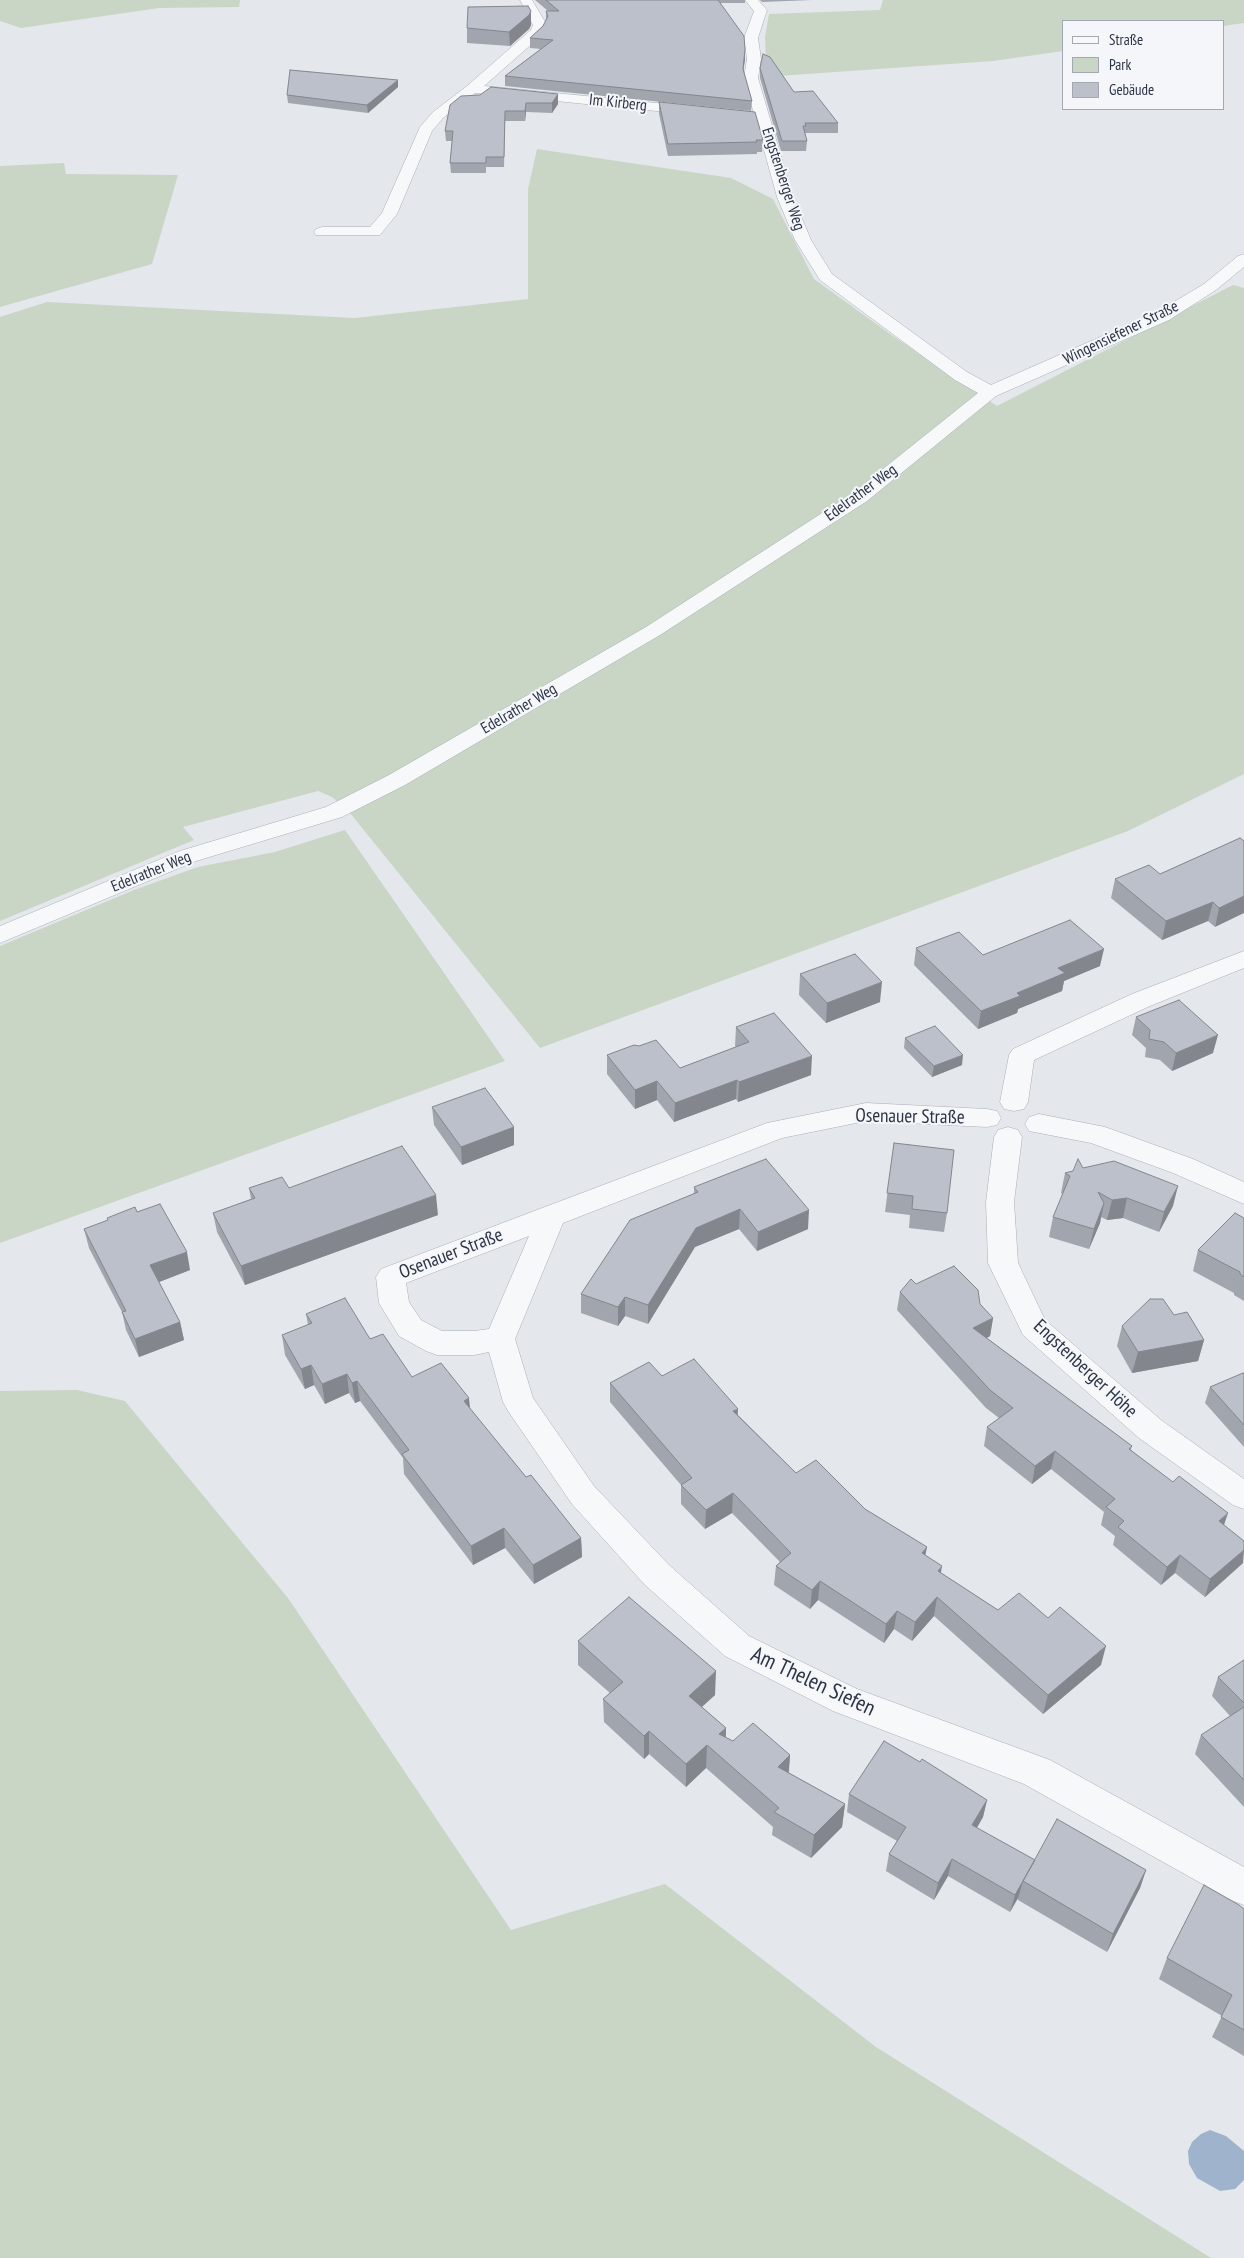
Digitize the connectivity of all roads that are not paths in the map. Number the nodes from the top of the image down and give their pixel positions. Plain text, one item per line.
1 (526, 0) edge
2 (751, 0) edge
3 (472, 89) junction
4 (714, 113) edge
5 (744, 116) edge
6 (763, 118) junction
7 (322, 232) dead end
8 (1244, 259) edge
9 (990, 392) junction
10 (0, 935) edge
11 (1244, 958) edge
12 (1014, 1102) junction
13 (1039, 1124) junction
14 (997, 1127) junction
15 (1244, 1194) edge
16 (551, 1216) junction
17 (500, 1339) junction
18 (1244, 1496) edge
19 (1244, 1887) edge

1 - 3 street
2 - 6 street, Engstenberger Weg
3 - 4 street, Im Kirberg
3 - 7 street
5 - 6 street
6 - 9 street, Engstenberger Weg
8 - 9 street, Wingensiefener Straße
9 - 10 street, Edelrather Weg
11 - 12 street
12 - 13 street
12 - 14 street, Osenauer Straße
13 - 14 street, Osenauer Straße
13 - 15 street
14 - 16 street, Osenauer Straße
14 - 18 street, Engstenberger Höhe
16 - 17 street
16 - 17 street, Osenauer Straße
17 - 19 street, Am Thelen Siefen

